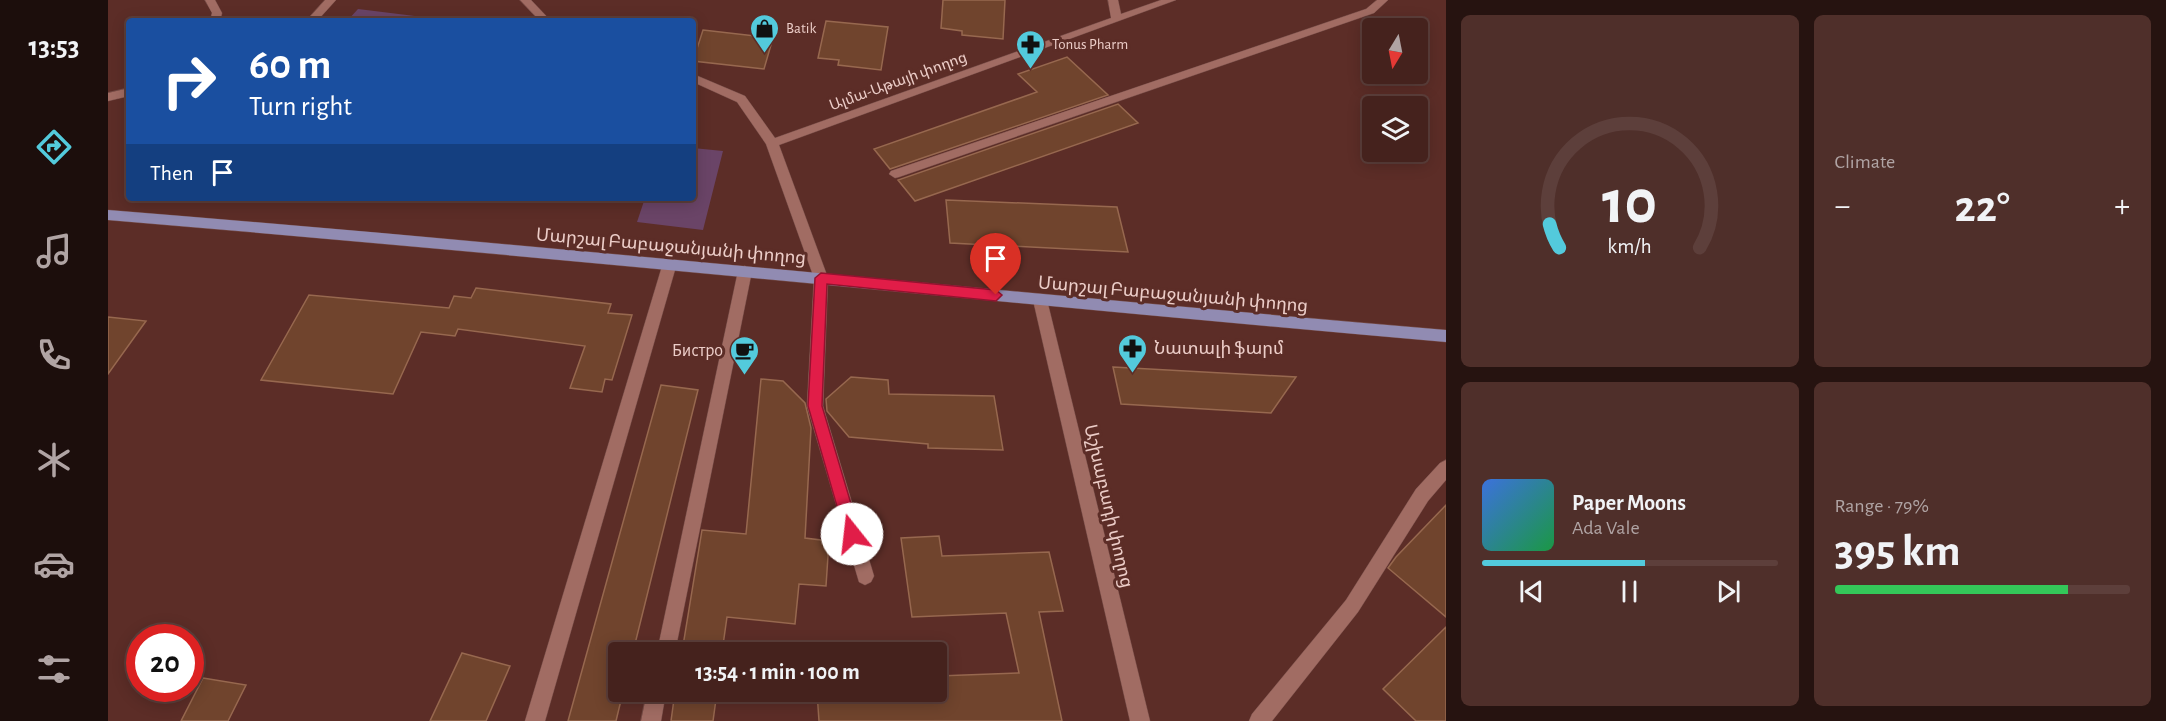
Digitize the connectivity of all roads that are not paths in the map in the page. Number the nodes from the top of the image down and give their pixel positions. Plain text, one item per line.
1 (210, 0) edge
2 (331, 0) edge
3 (525, 0) edge
4 (1113, 0) edge
5 (1171, 0) edge
6 (1383, 0) edge
7 (216, 18) edge
8 (314, 18) edge
9 (543, 18) edge
10 (1116, 18) junction
11 (696, 79) edge
12 (126, 93) edge
13 (108, 97) edge
14 (772, 142) junction
15 (895, 174) dead end
16 (108, 214) edge
17 (670, 263) junction
18 (745, 271) junction
19 (821, 278) junction
20 (1040, 300) junction
21 (1446, 336) edge
22 (1446, 468) edge
23 (865, 576) dead end
24 (668, 642) edge
25 (655, 702) edge
26 (535, 721) edge
27 (651, 721) edge
28 (1140, 721) edge
29 (1259, 721) edge

1 - 7 street
2 - 8 street
3 - 9 street
4 - 10 street
5 - 10 street, Ալմա-Աթայի փողոց
6 - 15 street
10 - 14 street, Ալմա-Աթայի փողոց
11 - 14 street
12 - 13 street
14 - 19 street
16 - 17 main road, Մարշալ Բաբաջանյանի փողոց
17 - 18 main road, Մարշալ Բաբաջանյանի փողոց
17 - 26 street
18 - 19 main road, Մարշալ Բաբաջանյանի փողոց
18 - 24 street
19 - 20 main road, Մարշալ Բաբաջանյանի փողոց
19 - 23 street
20 - 21 main road, Մարշալ Բաբաջանյանի փողոց
20 - 28 street, Աշխաբադի փողոց
22 - 29 street
25 - 27 street

